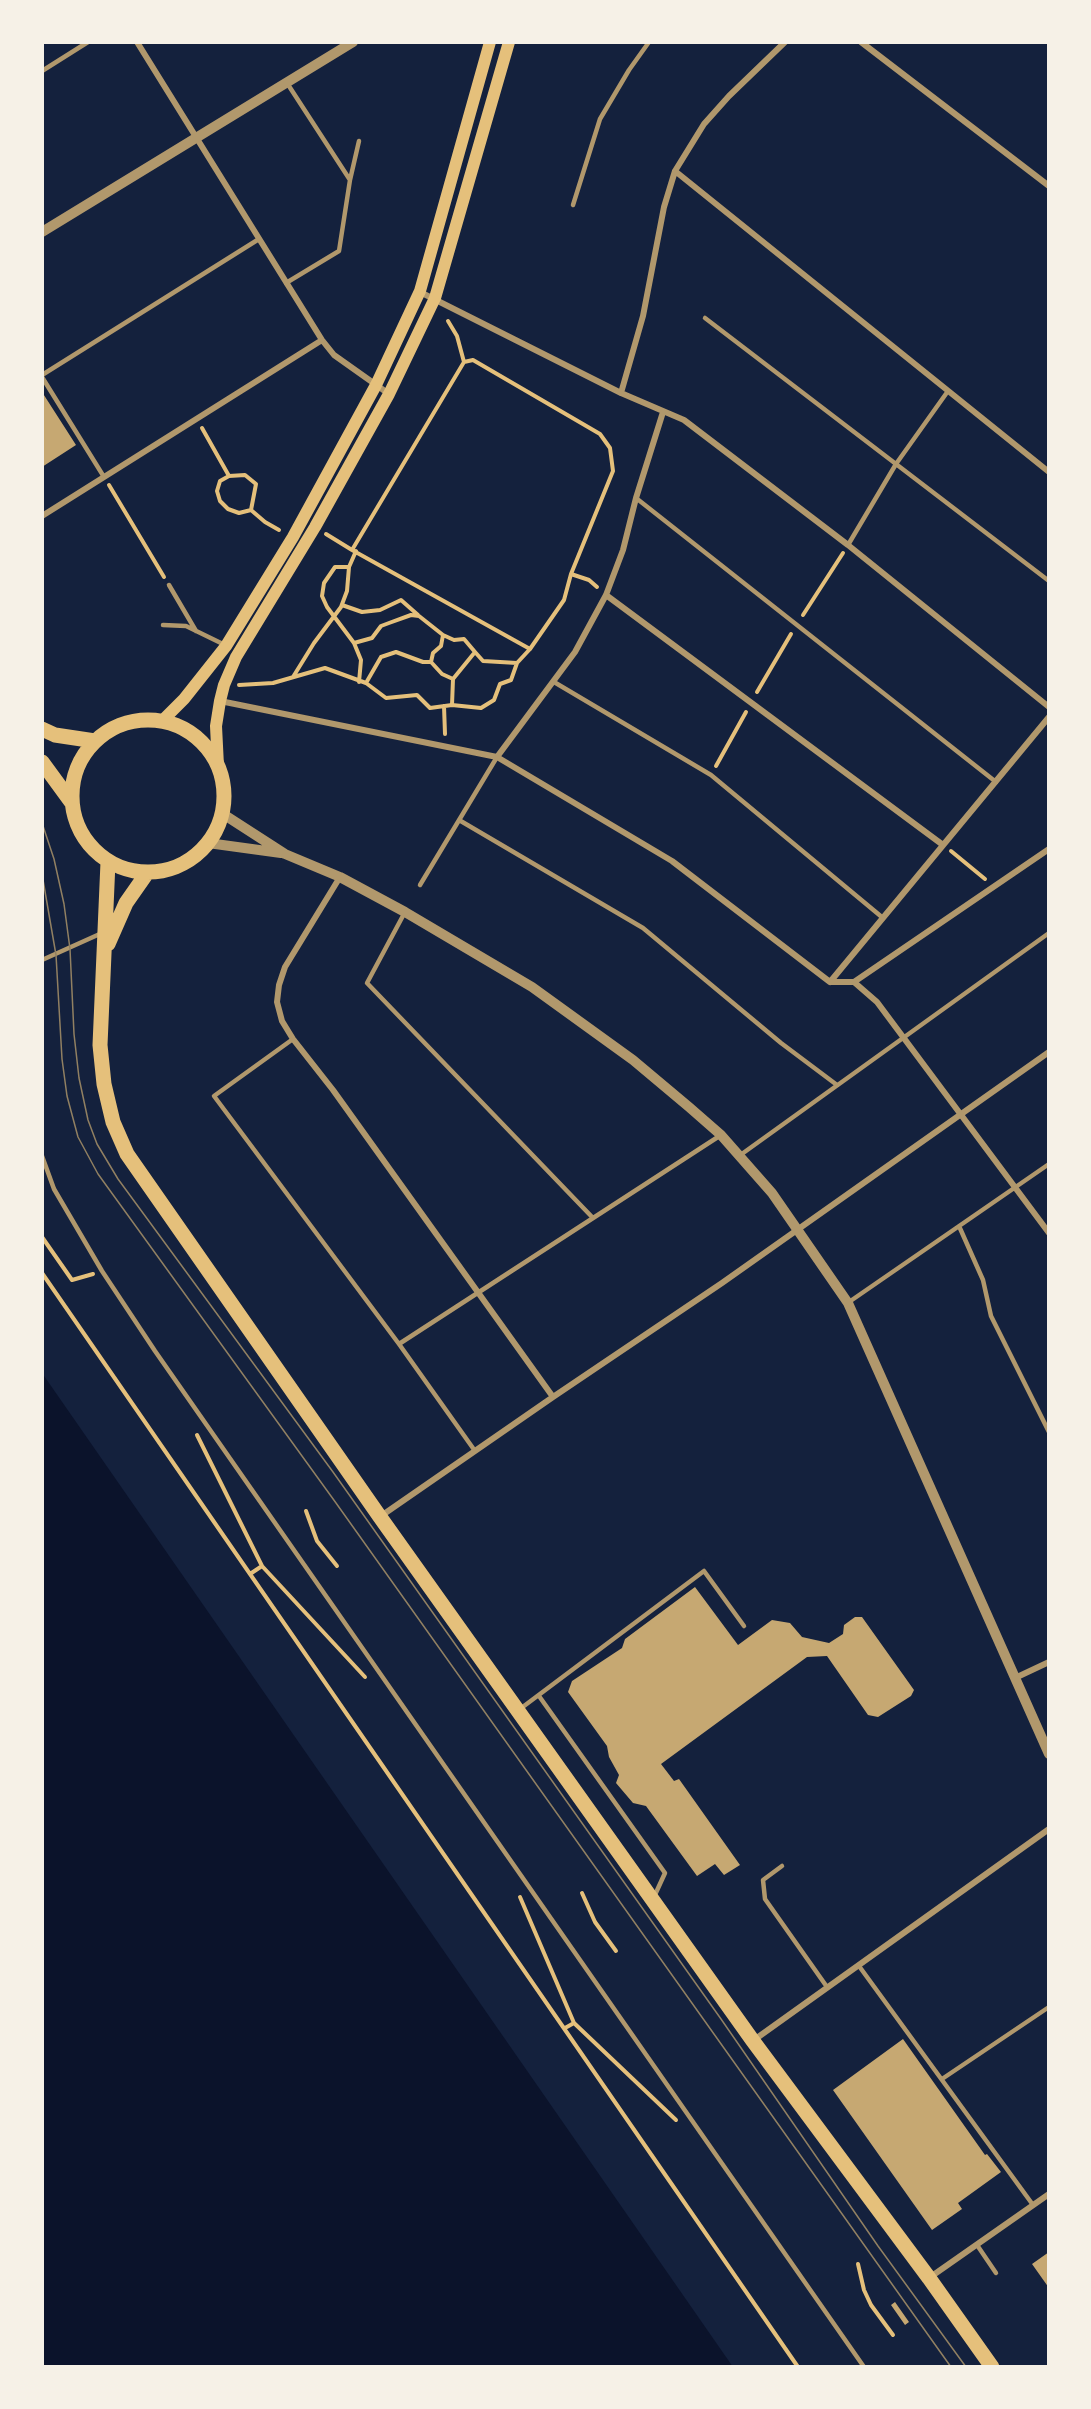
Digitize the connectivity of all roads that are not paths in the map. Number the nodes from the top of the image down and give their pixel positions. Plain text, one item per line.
1 (88, 42) edge
2 (137, 42) edge
3 (353, 42) edge
4 (490, 42) edge
5 (509, 42) edge
6 (649, 42) edge
7 (786, 42) edge
8 (861, 42) edge
9 (42, 71) edge
10 (286, 82) junction
11 (195, 137) junction
12 (359, 141) dead end
13 (675, 171) junction
14 (350, 180) junction
15 (1049, 186) edge
16 (573, 205) dead end
17 (42, 232) edge
18 (259, 239) junction
19 (286, 283) junction
20 (420, 291) junction
21 (435, 298) junction
22 (705, 318) dead end
23 (322, 340) junction
24 (42, 376) edge
25 (376, 385) junction
26 (948, 391) junction
27 (621, 393) junction
28 (388, 394) junction
29 (663, 412) junction
30 (896, 464) junction
31 (1049, 472) edge
32 (104, 477) junction
33 (636, 498) junction
34 (42, 516) edge
35 (848, 545) junction
36 (1049, 581) edge
37 (169, 585) road end
38 (606, 596) junction
39 (163, 625) dead end
40 (196, 630) junction
41 (226, 646) junction
42 (554, 682) junction
43 (220, 701) junction
44 (1049, 707) edge
45 (1049, 717) edge
46 (162, 721) junction
47 (42, 729) edge
48 (95, 741) junction
49 (497, 757) junction
50 (42, 762) edge
51 (218, 766) junction
52 (996, 782) junction
53 (72, 803) junction
54 (223, 814) junction
55 (459, 820) junction
56 (208, 843) junction
57 (943, 845) junction
58 (1049, 849) edge
59 (285, 854) junction
60 (108, 862) junction
61 (147, 873) junction
62 (340, 877) junction
63 (420, 885) dead end
64 (405, 912) junction
65 (883, 918) junction
66 (104, 932) junction
67 (1049, 933) edge
68 (105, 954) junction
69 (42, 960) edge
70 (830, 982) junction
71 (854, 982) junction
72 (904, 1036) junction
73 (293, 1039) junction
74 (1049, 1052) edge
75 (837, 1085) junction
76 (962, 1114) junction
77 (721, 1135) junction
78 (42, 1156) edge
79 (739, 1156) junction
80 (1049, 1164) edge
81 (1016, 1187) junction
82 (593, 1218) junction
83 (959, 1226) junction
84 (798, 1227) junction
85 (1049, 1233) edge
86 (478, 1292) junction
87 (848, 1302) junction
88 (399, 1344) junction
89 (553, 1397) junction
90 (1049, 1432) edge
91 (475, 1451) junction
92 (380, 1517) junction
93 (744, 1626) dead end
94 (1049, 1662) edge
95 (1015, 1678) junction
96 (539, 1696) junction
97 (518, 1711) junction
98 (1049, 1754) edge
99 (1049, 1829) edge
100 (782, 1866) dead end
101 (653, 1900) junction
102 (859, 1966) junction
103 (827, 1987) junction
104 (1049, 2007) edge
105 (753, 2041) junction
106 (942, 2079) junction
107 (1049, 2194) edge
108 (1033, 2205) junction
109 (976, 2245) junction
110 (996, 2274) dead end
111 (929, 2278) junction
112 (864, 2367) edge
113 (992, 2367) edge

1 - 9 lane
2 - 11 street
3 - 10 street
4 - 20 main road
5 - 21 main road
6 - 16 lane
7 - 13 street
8 - 15 street
10 - 11 street
10 - 14 lane
11 - 17 street
11 - 18 street
12 - 14 lane
13 - 26 street
13 - 27 street
14 - 19 lane
18 - 19 street
18 - 24 lane
19 - 23 street
20 - 21 street
20 - 25 main road
21 - 27 street
21 - 28 main road
22 - 30 lane
23 - 25 street
23 - 32 street
24 - 32 lane
25 - 28 street
25 - 41 main road
26 - 30 lane
26 - 31 street
27 - 29 street
28 - 43 main road
29 - 33 street
29 - 35 street
30 - 35 lane
30 - 36 lane
32 - 34 street
33 - 38 street
33 - 52 lane
35 - 44 street
37 - 40 lane
38 - 42 street
38 - 57 street
39 - 40 lane
40 - 41 lane
41 - 46 main road
42 - 49 street
42 - 65 lane
43 - 49 street
43 - 51 main road
45 - 52 street
46 - 48 main road
46 - 51 main road
47 - 48 main road
48 - 53 main road
49 - 55 lane
49 - 70 street
50 - 53 main road
51 - 54 main road
52 - 57 street
53 - 60 main road
54 - 56 main road
54 - 59 street
55 - 63 lane
55 - 75 lane
56 - 59 street
56 - 61 main road
57 - 65 street
58 - 71 street
59 - 62 street
60 - 61 main road
60 - 66 main road
61 - 68 main road
62 - 64 street
62 - 73 street
64 - 77 street
64 - 82 lane
65 - 70 street
66 - 68 main road
66 - 69 lane
67 - 72 lane
68 - 92 main road
70 - 71 street
71 - 72 street
72 - 75 lane
72 - 76 street
73 - 86 street
73 - 88 lane
74 - 76 street
75 - 79 lane
76 - 81 street
76 - 84 street
77 - 79 street
77 - 82 lane
78 - 112 lane
79 - 84 street
80 - 81 lane
81 - 83 lane
81 - 85 street
82 - 86 lane
83 - 87 lane
83 - 90 lane
84 - 87 street
84 - 89 street
86 - 88 lane
86 - 89 street
87 - 95 street
88 - 91 lane
89 - 91 street
91 - 92 street
92 - 97 main road
93 - 96 lane
94 - 95 street
95 - 98 street
96 - 97 lane
96 - 101 lane
97 - 101 main road
99 - 102 street
100 - 103 lane
101 - 105 main road
102 - 103 street
102 - 106 lane
103 - 105 street
104 - 106 lane
105 - 111 main road
106 - 108 lane
107 - 108 street
108 - 109 street
109 - 110 lane
109 - 111 street
111 - 113 main road

